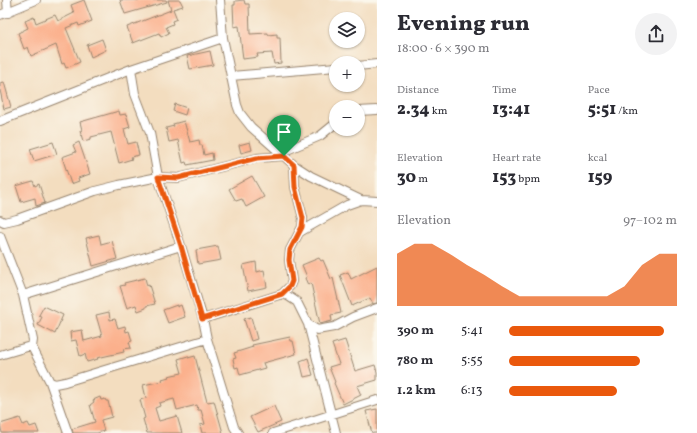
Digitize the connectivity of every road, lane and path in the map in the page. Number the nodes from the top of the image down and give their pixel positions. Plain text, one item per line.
1 (7, 0) edge
2 (36, 0) edge
3 (220, 0) edge
4 (8, 13) junction
5 (0, 15) edge
6 (223, 38) junction
7 (377, 64) edge
8 (365, 65) edge
9 (329, 68) edge
10 (131, 69) junction
11 (231, 76) junction
12 (377, 110) edge
13 (365, 111) edge
14 (0, 121) edge
15 (329, 129) edge
16 (282, 155) junction
17 (294, 165) junction
18 (158, 177) junction
19 (361, 200) junction
20 (377, 201) edge
21 (0, 220) edge
22 (299, 232) junction
23 (0, 236) edge
24 (181, 246) junction
25 (282, 294) junction
26 (23, 296) junction
27 (377, 308) edge
28 (202, 319) junction
29 (308, 324) junction
30 (207, 339) junction
31 (32, 347) junction
32 (0, 355) edge
33 (50, 382) junction
34 (377, 400) edge
35 (331, 414) junction
36 (235, 431) edge
37 (68, 433) edge
38 (273, 433) edge
39 (336, 433) edge

1 - 4 street
2 - 4 street
3 - 6 street
4 - 5 street
6 - 10 street
6 - 11 street
7 - 8 street
9 - 11 street
10 - 14 street
10 - 18 street
11 - 16 street
12 - 13 street
15 - 16 street
16 - 17 street
16 - 18 street
17 - 19 street
17 - 22 street
18 - 21 street
18 - 24 street
19 - 20 street
19 - 22 street
22 - 25 street
23 - 26 street
24 - 26 street
24 - 28 street
25 - 28 street
25 - 29 street
26 - 31 street
27 - 29 street
28 - 30 street
29 - 35 street
30 - 33 street
30 - 36 street
31 - 32 street
31 - 33 street
33 - 37 street
34 - 35 street
35 - 38 street
35 - 39 street

